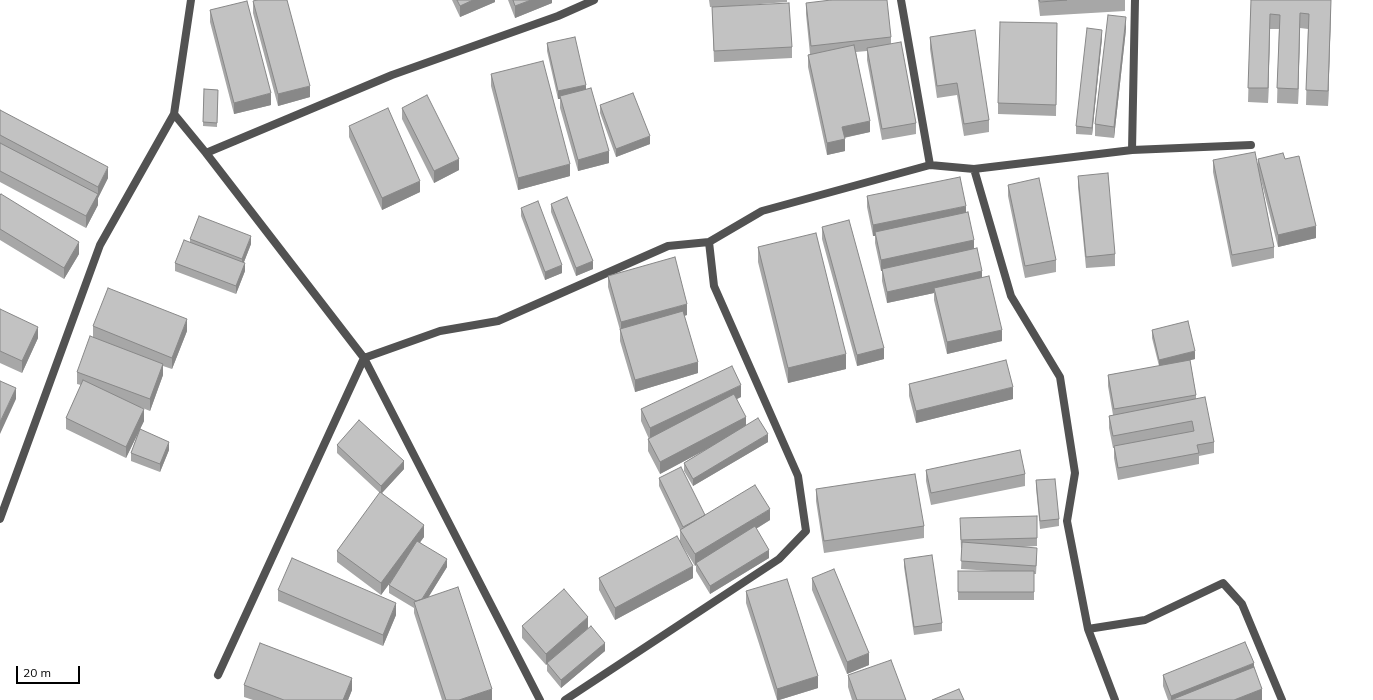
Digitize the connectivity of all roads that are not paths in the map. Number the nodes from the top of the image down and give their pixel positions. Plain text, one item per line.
1 (191, 0) edge
2 (594, 0) edge
3 (901, 0) edge
4 (1135, 0) edge
5 (174, 114) junction
6 (1251, 145) dead end
7 (1132, 150) junction
8 (206, 153) junction
9 (930, 165) junction
10 (974, 169) junction
11 (709, 242) junction
12 (364, 358) junction
13 (0, 519) edge
14 (1088, 629) junction
15 (218, 675) dead end
16 (540, 700) edge
17 (565, 700) edge
18 (1115, 700) edge
19 (1282, 700) edge

1 - 5 street
2 - 8 street
3 - 9 street
4 - 7 street
5 - 8 street
5 - 13 street
6 - 7 street
7 - 10 street
8 - 12 street
9 - 10 street
9 - 11 street
10 - 14 street
11 - 12 street
11 - 17 street
12 - 15 street
12 - 16 street
14 - 18 street
14 - 19 street

